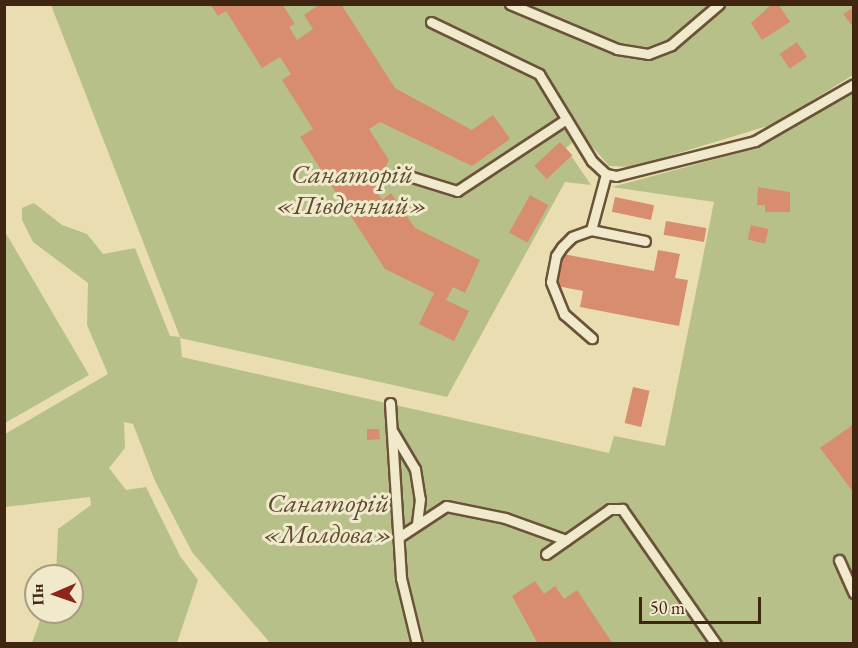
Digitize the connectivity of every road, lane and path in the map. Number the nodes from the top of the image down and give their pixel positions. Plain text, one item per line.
1 (510, 4) edge
2 (719, 4) edge
3 (431, 22) dead end
4 (854, 84) edge
5 (566, 119) junction
6 (399, 173) dead end
7 (606, 174) junction
8 (591, 230) junction
9 (645, 241) dead end
10 (592, 338) dead end
11 (390, 403) dead end
12 (391, 428) junction
13 (417, 525) junction
14 (399, 537) junction
15 (566, 540) junction
16 (546, 554) dead end
17 (839, 560) dead end
18 (854, 592) edge
19 (417, 644) edge
20 (716, 644) edge

1 - 2 lane
3 - 5 lane
4 - 7 lane
5 - 6 lane
5 - 7 lane
7 - 8 lane
8 - 9 lane
8 - 10 lane
11 - 12 lane
12 - 13 lane
12 - 14 lane
13 - 14 lane
13 - 15 lane
14 - 19 lane
15 - 16 lane
15 - 20 lane
17 - 18 lane

